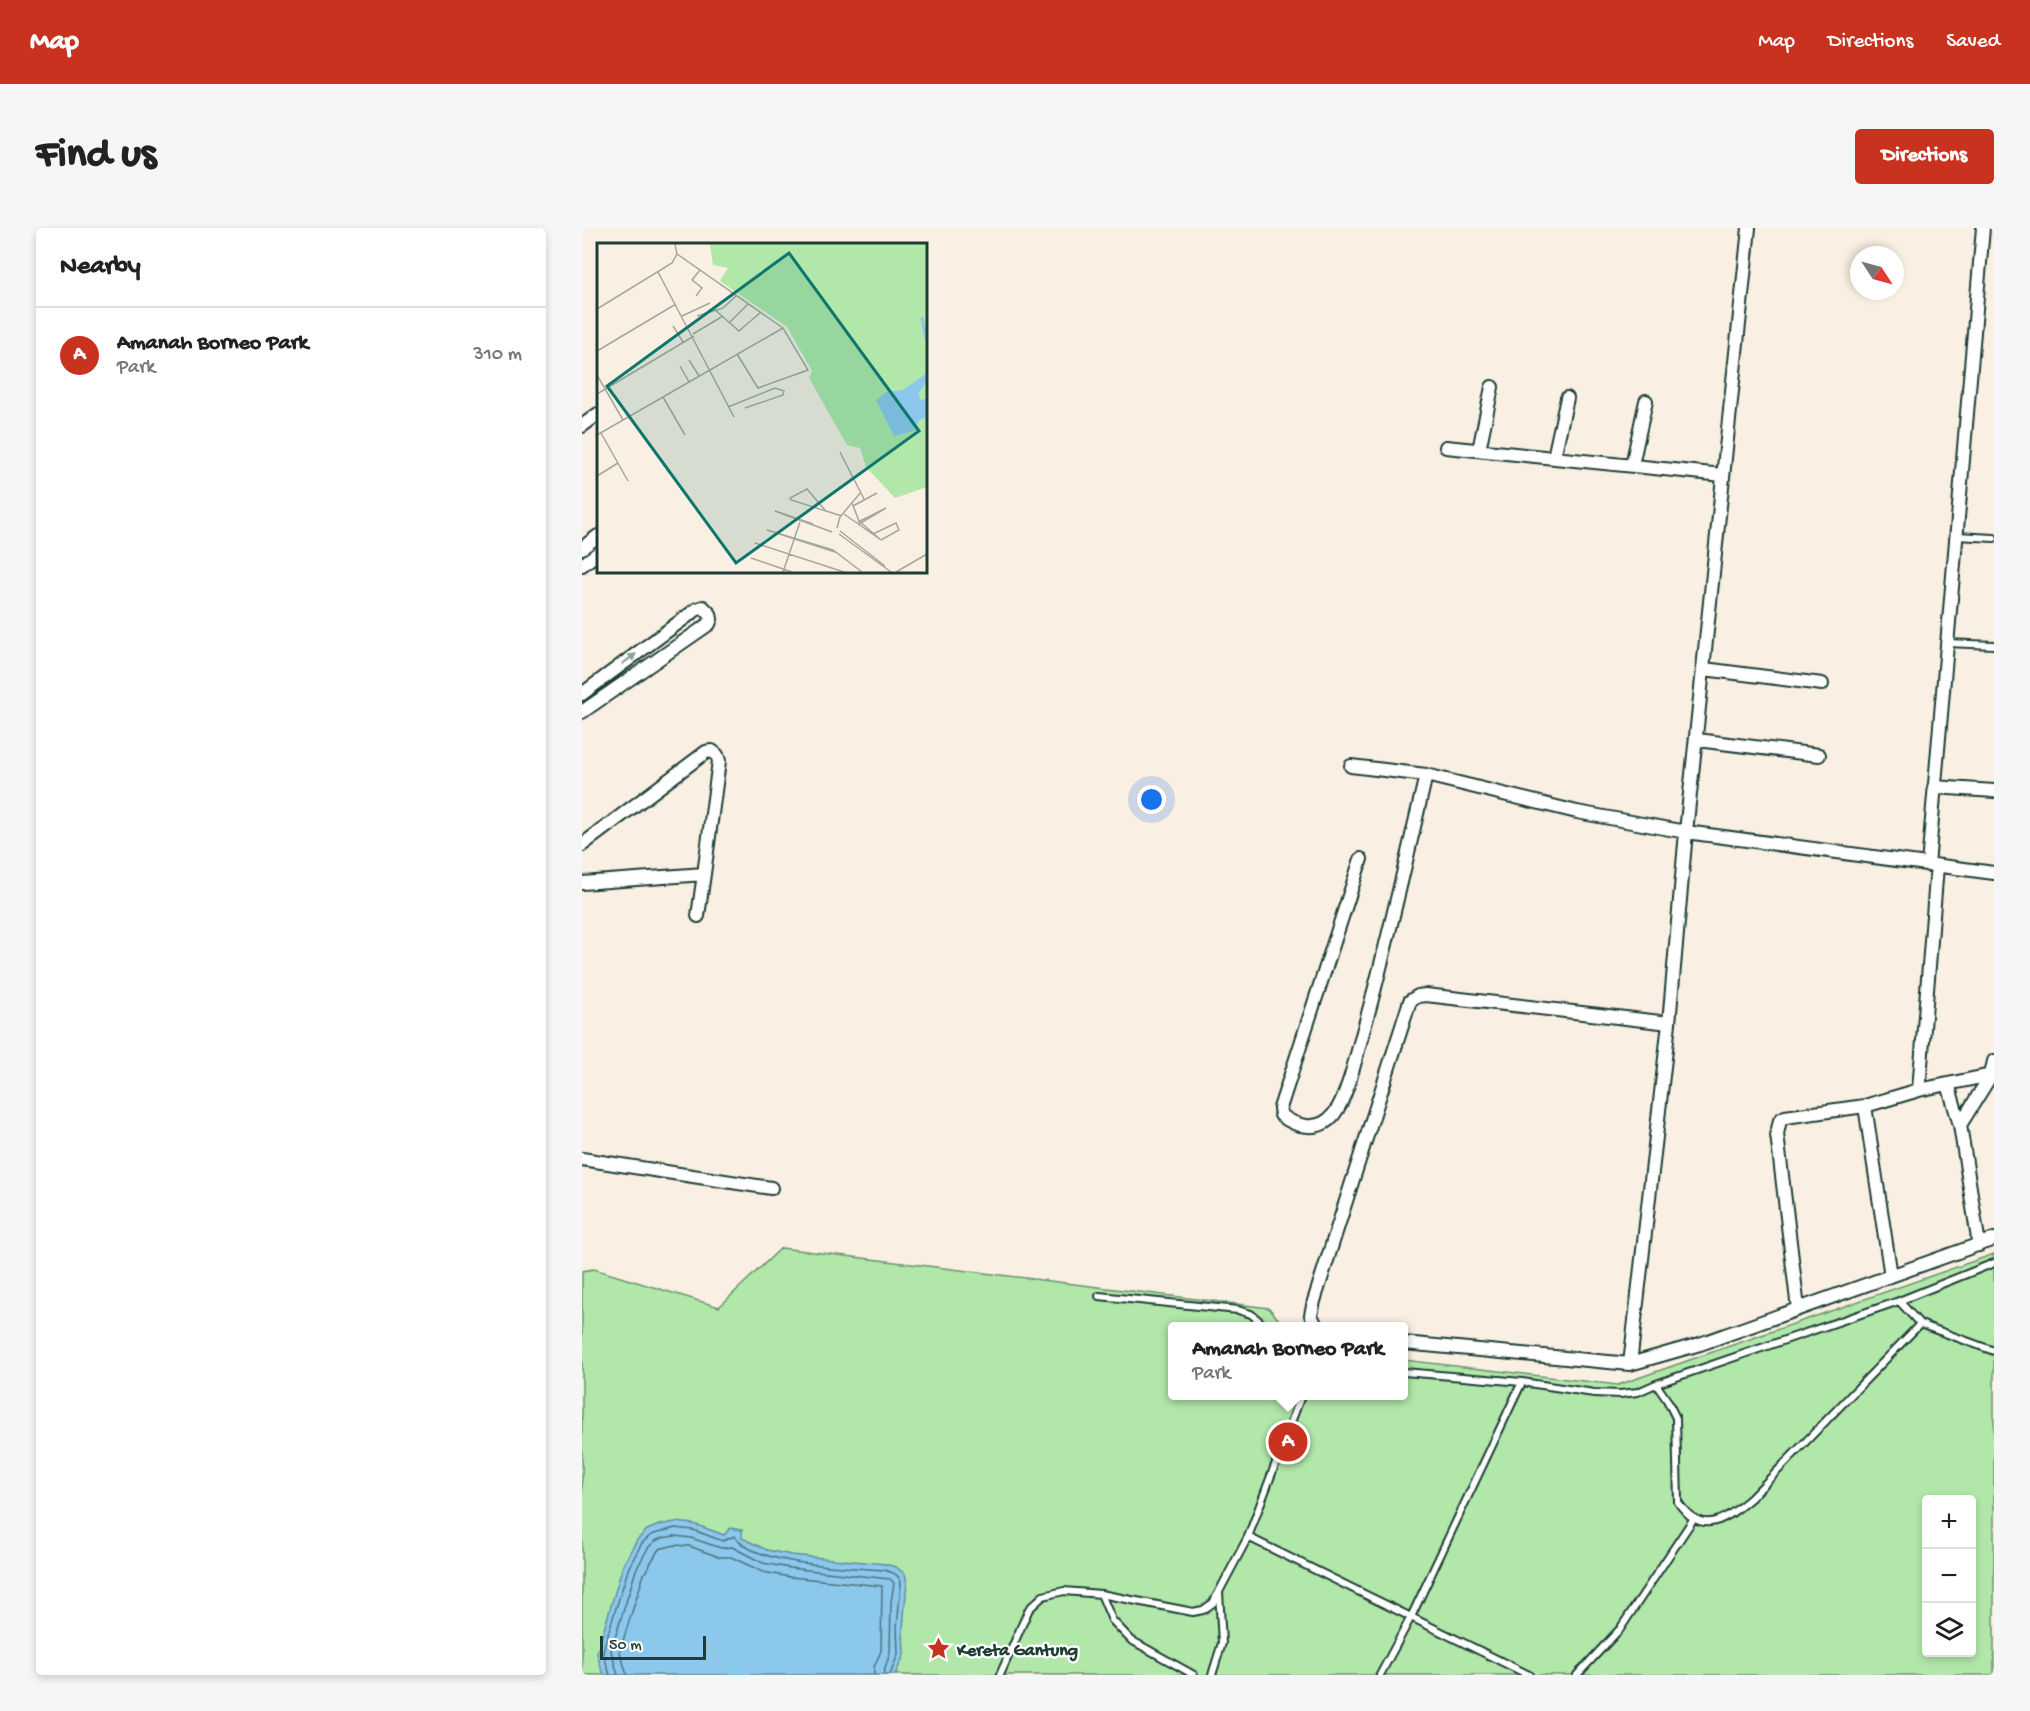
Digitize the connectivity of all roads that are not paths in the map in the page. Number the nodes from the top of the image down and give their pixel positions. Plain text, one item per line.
1 (1749, 228) edge
2 (1983, 228) edge
3 (1492, 387) dead end
4 (1567, 398) dead end
5 (1646, 401) dead end
6 (597, 415) edge
7 (582, 426) edge
8 (1446, 447) dead end
9 (1479, 450) junction
10 (1554, 457) junction
11 (1632, 465) junction
12 (1723, 475) junction
13 (1957, 536) junction
14 (597, 537) edge
15 (1994, 538) edge
16 (582, 548) edge
17 (597, 554) edge
18 (582, 565) edge
19 (1946, 643) junction
20 (1994, 645) edge
21 (1704, 669) junction
22 (1822, 684) dead end
23 (582, 694) edge
24 (582, 712) edge
25 (1697, 740) junction
26 (1819, 755) dead end
27 (1351, 766) dead end
28 (1426, 775) junction
29 (1934, 787) junction
30 (1994, 791) edge
31 (1686, 832) junction
32 (582, 845) edge
33 (1361, 859) dead end
34 (1932, 866) junction
35 (1994, 873) edge
36 (704, 874) junction
37 (582, 883) edge
38 (698, 916) dead end
39 (1669, 1023) junction
40 (1994, 1061) edge
41 (1991, 1075) junction
42 (1948, 1084) junction
43 (1919, 1090) junction
44 (1865, 1106) junction
45 (1960, 1125) junction
46 (582, 1159) edge
47 (771, 1188) dead end
48 (1994, 1239) edge
49 (1979, 1245) junction
50 (1994, 1263) edge
51 (1891, 1276) junction
52 (1100, 1296) dead end
53 (1899, 1301) junction
54 (1798, 1309) junction
55 (1260, 1322) edge
56 (1314, 1322) edge
57 (1920, 1324) junction
58 (1408, 1343) edge
59 (1994, 1351) edge
60 (1630, 1364) junction
61 (1408, 1372) edge
62 (1522, 1382) junction
63 (1656, 1384) junction
64 (1299, 1400) edge
65 (1694, 1518) junction
66 (1248, 1537) junction
67 (1219, 1591) junction
68 (1101, 1594) junction
69 (1411, 1617) junction
70 (1000, 1675) edge
71 (1194, 1675) edge
72 (1212, 1675) edge
73 (1380, 1675) edge
74 (1529, 1675) edge
75 (1577, 1675) edge

1 - 12 street
2 - 13 street
3 - 9 street
4 - 10 street
5 - 11 street
6 - 7 street
8 - 9 street
9 - 10 street
10 - 11 street
11 - 12 street
12 - 21 street
13 - 15 lane
13 - 19 street
14 - 16 street
17 - 18 street
19 - 20 lane
19 - 29 street
21 - 22 street
21 - 25 street
23 -> 24 street
25 - 26 street
25 - 31 street
27 - 28 street
28 - 31 street
28 - 33 street
29 - 30 street
29 - 34 street
31 - 34 street
31 - 39 street
32 - 36 street
34 - 35 street
34 - 43 street
36 - 37 street
36 - 38 street
39 - 56 street
39 - 60 street
40 - 41 street
41 - 42 street
41 - 45 street
42 - 43 street
42 - 45 street
43 - 44 street
44 - 51 street
44 - 54 street
45 - 49 street
46 - 47 street
48 - 49 street
49 - 51 street
50 - 53 lane
51 - 54 street
52 - 55 lane
53 - 57 lane
53 - 63 lane
54 - 60 street
57 - 59 lane
57 - 65 lane
58 - 60 street
61 - 62 lane
62 - 63 lane
62 - 69 lane
63 - 65 lane
64 - 66 lane
65 - 75 lane
66 - 67 lane
66 - 69 lane
67 - 68 lane
67 - 72 lane
68 - 70 lane
68 - 71 lane
69 - 73 lane
69 - 74 lane

